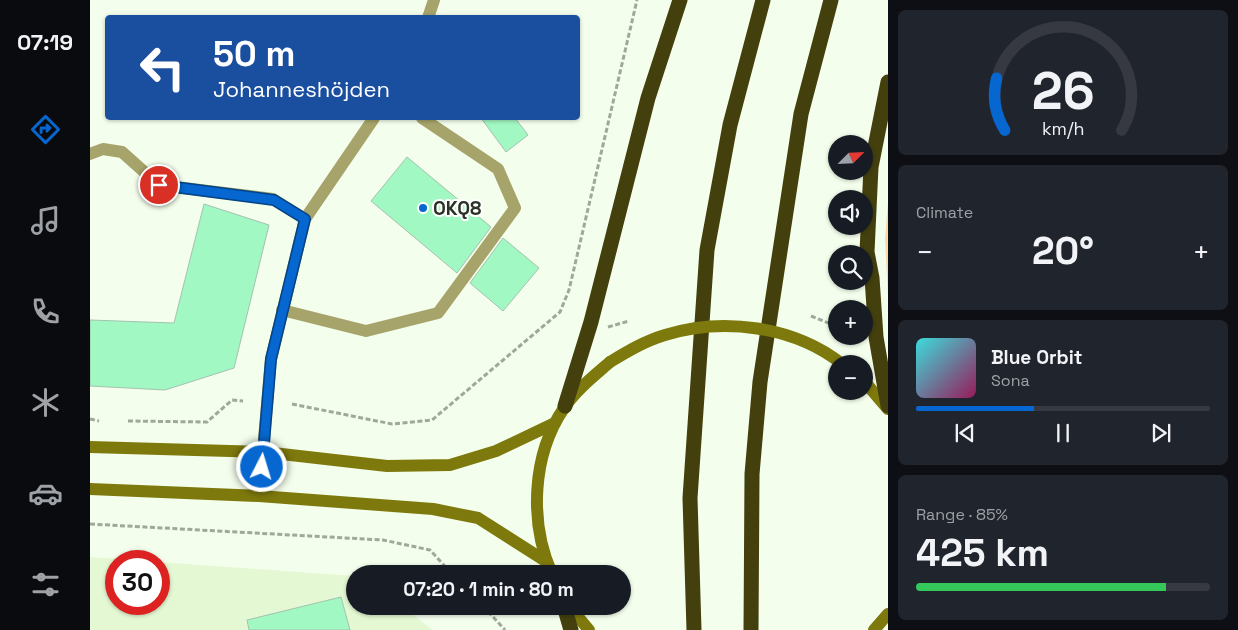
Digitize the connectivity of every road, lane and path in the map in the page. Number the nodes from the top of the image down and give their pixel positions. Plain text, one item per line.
1 (434, 0) edge
2 (637, 0) edge
3 (680, 0) edge
4 (763, 0) edge
5 (831, 0) edge
6 (429, 15) edge
7 (888, 82) edge
8 (373, 120) edge
9 (425, 120) edge
10 (90, 154) edge
11 (305, 219) junction
12 (282, 310) junction
13 (828, 356) edge
14 (873, 391) edge
15 (266, 402) junction
16 (565, 406) junction
17 (888, 407) edge
18 (90, 419) edge
19 (108, 421) dead end
20 (127, 421) dead end
21 (555, 423) junction
22 (90, 447) edge
23 (264, 452) junction
24 (90, 489) edge
25 (259, 496) junction
26 (90, 524) edge
27 (444, 565) edge
28 (545, 565) edge
29 (548, 565) edge
30 (888, 614) edge
31 (491, 615) edge
32 (567, 615) edge
33 (576, 615) edge
34 (505, 630) edge
35 (571, 630) edge
36 (589, 630) edge
37 (694, 630) edge
38 (751, 630) edge
39 (874, 630) edge

1 - 6 street
2 - 15 path
3 - 16 highway
4 - 37 highway
5 - 38 highway
7 - 17 highway
8 - 11 street
9 - 12 street
10 - 11 street
11 - 12 street
12 - 15 street
13 - 16 street, bridge
14 - 17 street
15 - 20 path
15 - 23 street
16 - 21 street
18 - 19 path
21 - 23 street
21 - 29 street
22 - 23 street
23 - 25 street
24 - 25 street
25 - 28 street
26 - 27 path
30 - 39 street
31 - 34 path
32 - 35 highway
33 - 36 street

